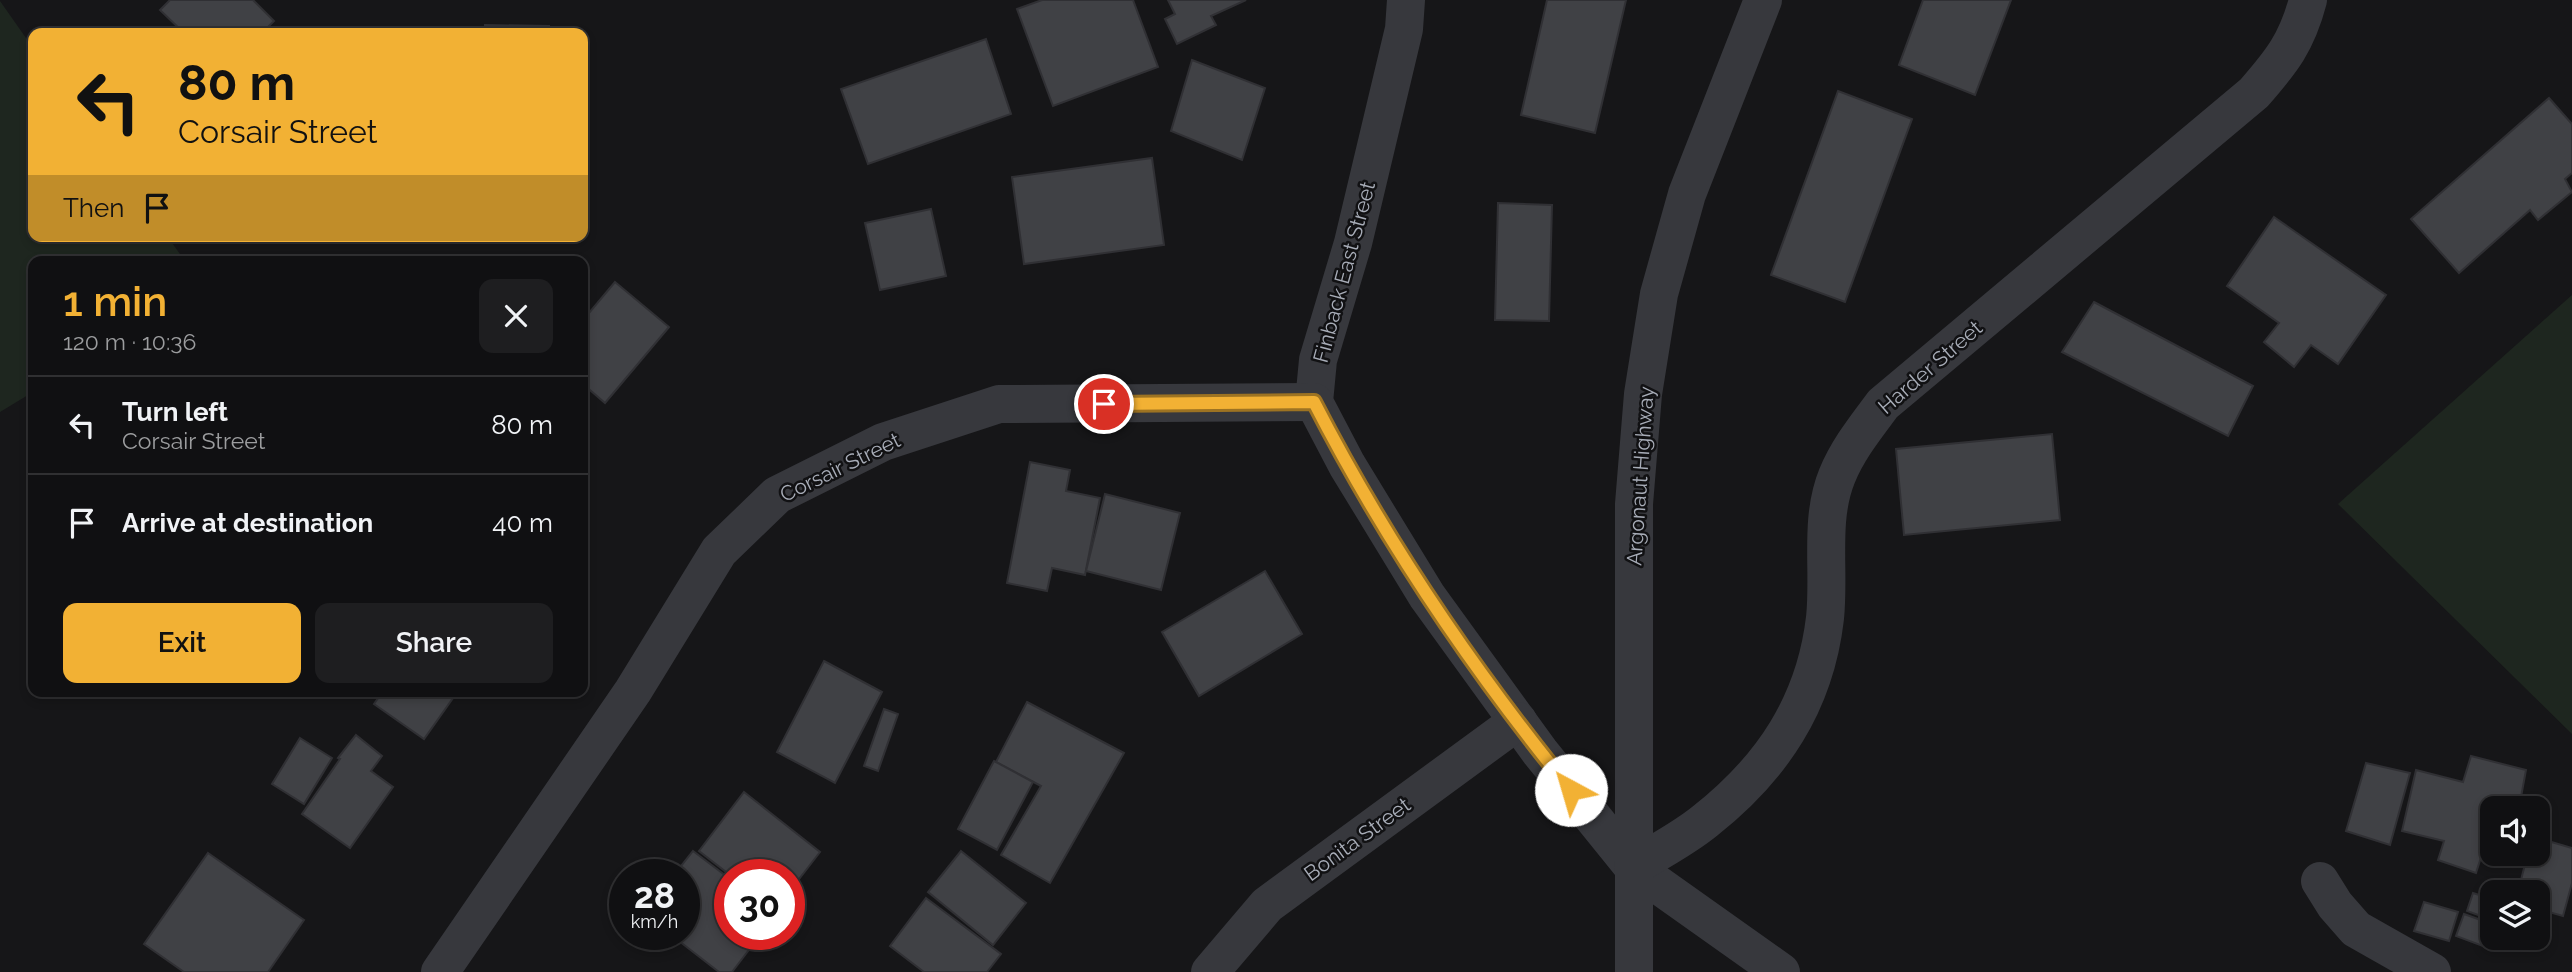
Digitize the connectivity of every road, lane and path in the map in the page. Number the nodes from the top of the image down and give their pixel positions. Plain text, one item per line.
1 (1406, 0) edge
2 (1763, 0) edge
3 (2308, 0) edge
4 (1314, 402) junction
5 (1518, 722) junction
6 (1633, 867) junction
7 (2320, 881) dead end
8 (440, 972) edge
9 (1210, 972) edge
10 (1634, 972) edge
11 (1781, 972) edge
12 (2432, 972) edge

1 - 4 street, Finback East Street
2 - 6 street, Argonaut Highway
3 - 6 street, Harder Street
4 - 5 street
4 - 8 street, Corsair Street
5 - 6 street
5 - 9 street, Bonita Street
6 - 10 street, Argonaut Highway
6 - 11 street
7 - 12 street

